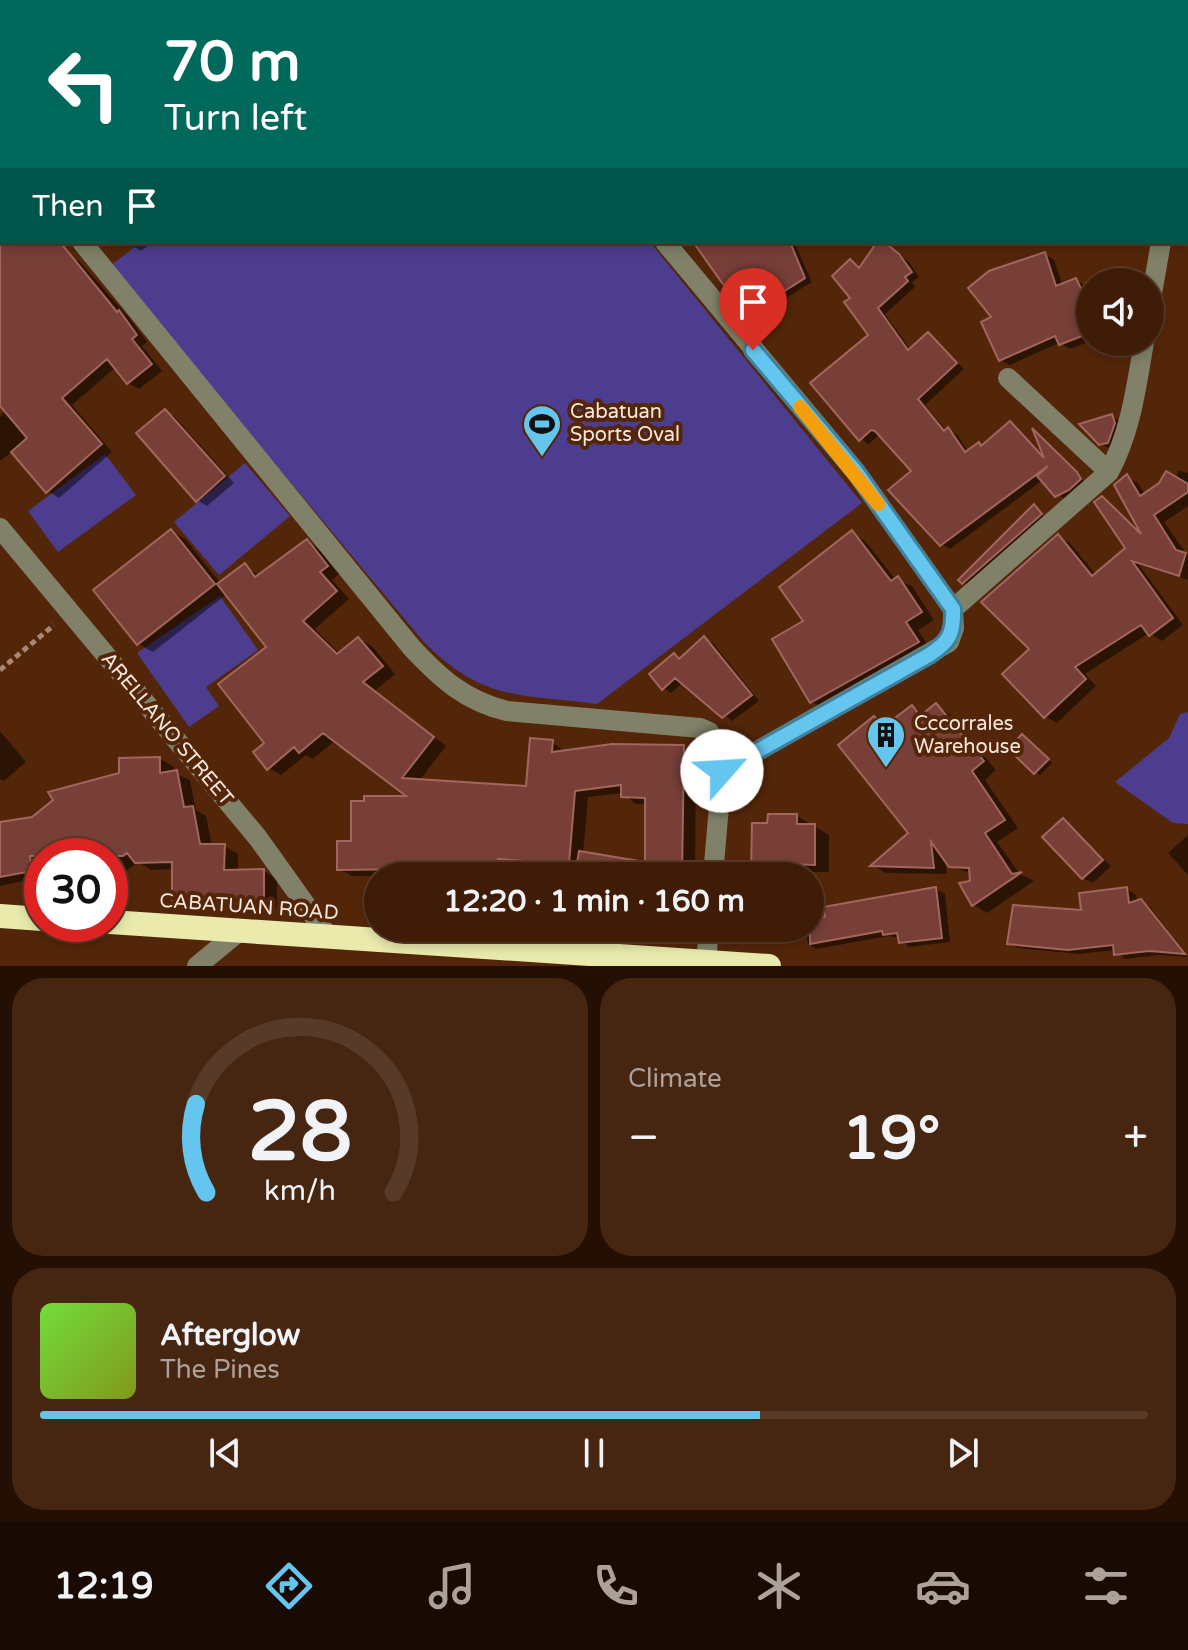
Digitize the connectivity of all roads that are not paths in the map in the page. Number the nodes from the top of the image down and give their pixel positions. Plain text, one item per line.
1 (84, 244) edge
2 (667, 244) edge
3 (1161, 244) edge
4 (1156, 268) edge
5 (1142, 356) edge
6 (1008, 378) dead end
7 (1109, 472) junction
8 (0, 528) edge
9 (953, 609) junction
10 (722, 771) junction
11 (714, 862) edge
12 (0, 916) edge
13 (24, 918) edge
14 (128, 923) edge
15 (242, 929) junction
16 (328, 936) junction
17 (708, 942) edge
18 (706, 962) junction
19 (197, 966) edge
20 (769, 966) edge

1 - 10 street
2 - 9 street
3 - 4 street
5 - 7 street
6 - 7 street
7 - 9 street
8 - 16 street, ARELLANO STREET
9 - 10 street
10 - 11 street
12 - 13 highway
14 - 15 highway, CABATUAN ROAD
15 - 16 highway, CABATUAN ROAD
15 - 19 street
16 - 18 highway, CABATUAN ROAD
17 - 18 street
18 - 20 highway, CABATUAN ROAD

